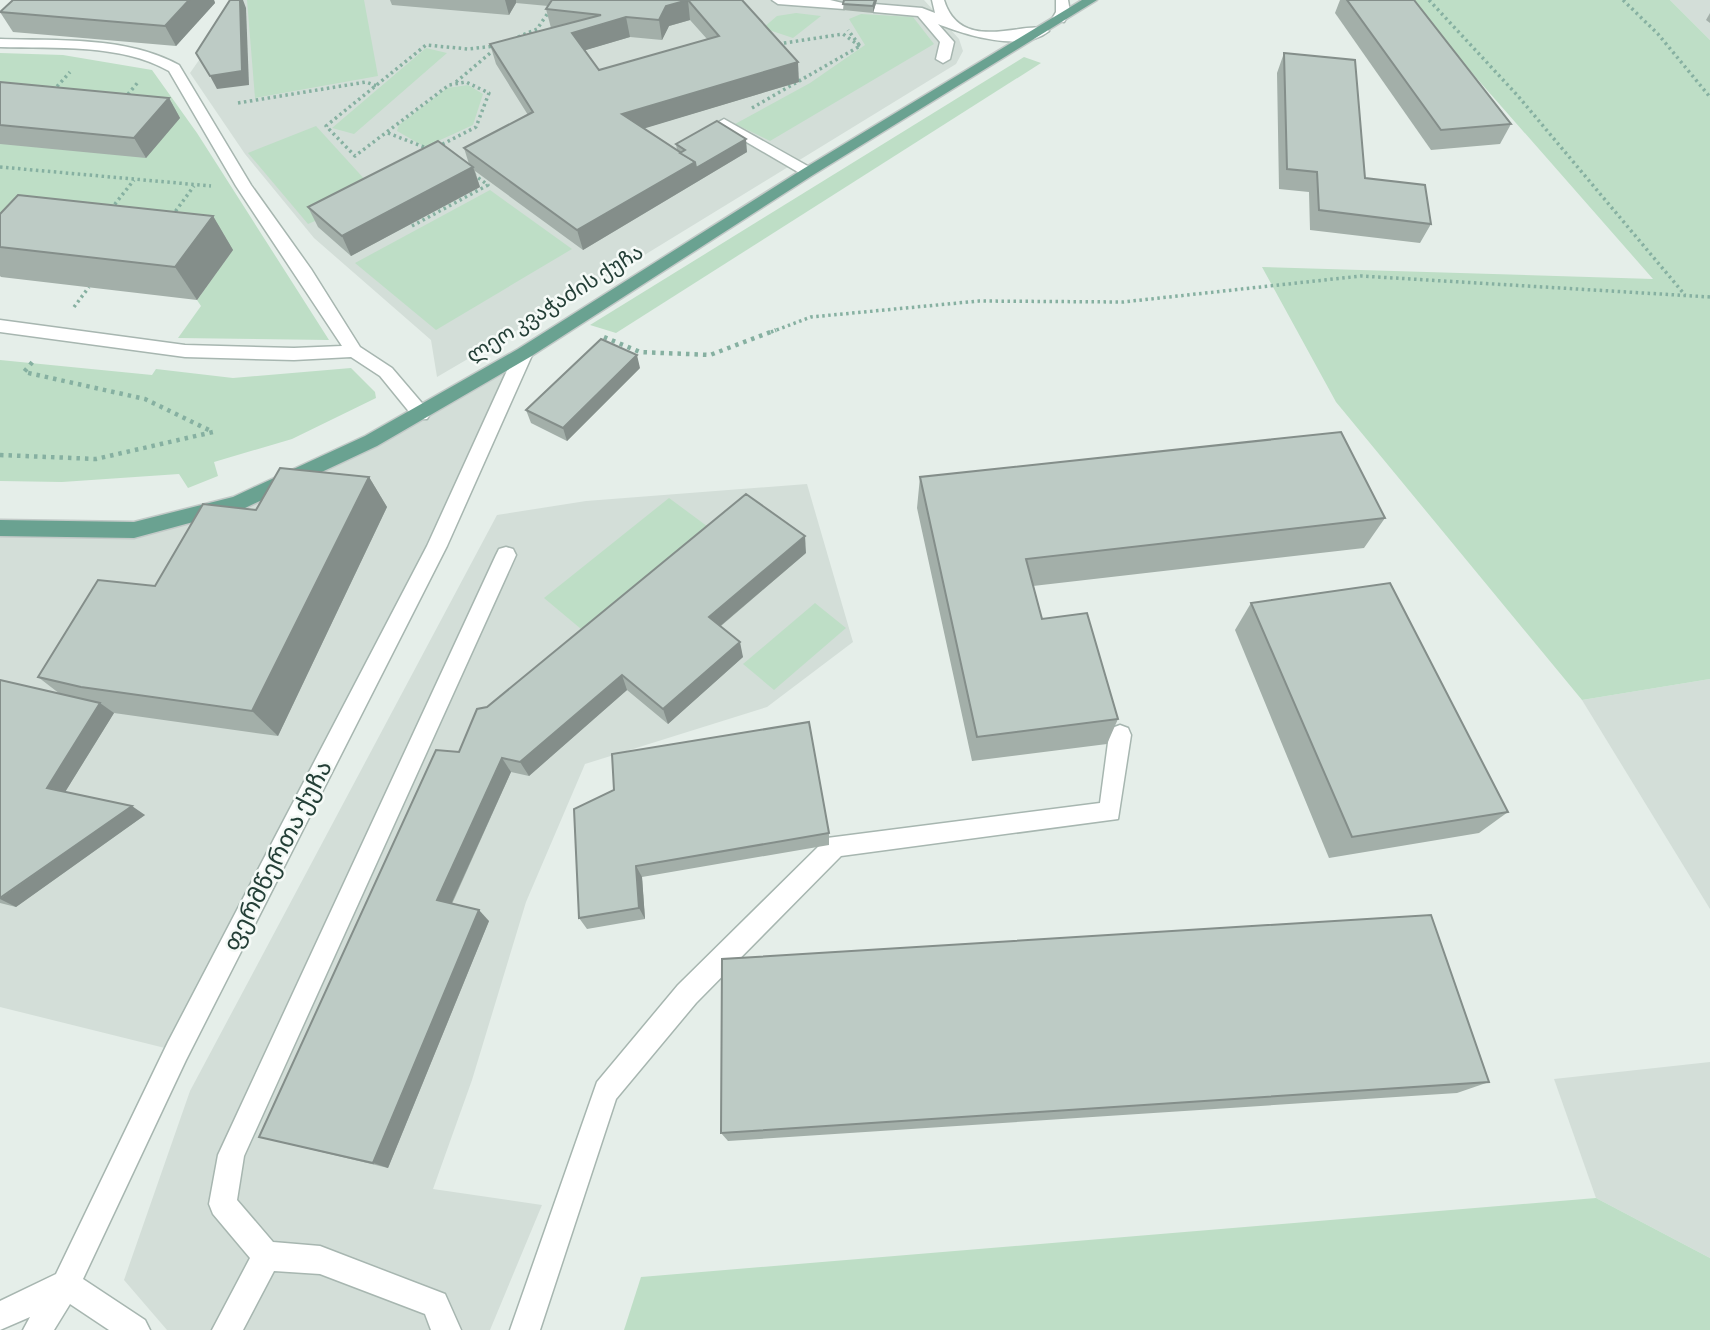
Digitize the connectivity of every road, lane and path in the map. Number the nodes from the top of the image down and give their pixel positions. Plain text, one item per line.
1 (778, 0) edge
2 (906, 0) edge
3 (939, 0) edge
4 (1062, 0) edge
5 (1091, 0) edge
6 (1429, 0) edge
7 (1623, 0) edge
8 (845, 5) edge
9 (553, 6) edge
10 (874, 8) edge
11 (922, 12) junction
12 (1059, 19) junction
13 (956, 26) junction
14 (846, 27) dead end
15 (1042, 31) junction
16 (512, 40) edge
17 (0, 43) edge
18 (773, 43) edge
19 (860, 46) junction
20 (91, 48) junction
21 (157, 59) junction
22 (943, 59) dead end
23 (455, 82) junction
24 (377, 86) junction
25 (49, 95) edge
26 (1710, 97) edge
27 (123, 101) edge
28 (238, 103) dead end
29 (724, 123) joint
30 (388, 133) junction
31 (436, 148) junction
32 (446, 155) edge
33 (0, 167) edge
34 (467, 170) edge
35 (808, 172) junction
36 (135, 180) junction
37 (195, 186) junction
38 (244, 186) junction
39 (105, 216) edge
40 (170, 219) edge
41 (412, 226) edge
42 (89, 288) edge
43 (1685, 296) junction
44 (1710, 297) edge
45 (570, 323) junction
46 (0, 326) edge
47 (54, 333) junction
48 (355, 351) junction
49 (524, 353) junction
50 (421, 414) junction
51 (0, 455) edge
52 (0, 528) edge
53 (506, 555) dead end
54 (1120, 736) dead end
55 (266, 1256) junction
56 (66, 1284) junction
57 (0, 1316) edge
58 (38, 1330) edge
59 (135, 1330) edge
60 (227, 1330) edge
61 (446, 1330) edge
62 (525, 1330) edge

1 - 8 street
2 - 11 street
3 - 13 street
4 - 12 street
5 - 12 main road, ლეო კვაჭაძის ქუჩა
6 - 43 path
7 - 26 path
9 - 16 path
10 - 11 street
11 - 13 street
11 - 22 street
12 - 15 main road, ლეო კვაჭაძის ქუჩა
13 - 15 street
14 - 19 path
15 - 35 main road, ლეო კვაჭაძის ქუჩა
17 - 20 street
18 - 19 path
19 - 29 path
20 - 21 street
20 - 25 path
21 - 27 path
21 - 38 street
23 - 24 path
23 - 30 path
23 - 31 path
24 - 28 path
24 - 30 path
29 - 35 street
30 - 31 path
31 - 32 path
33 - 36 path
34 - 41 path
35 - 45 main road, ლეო კვაჭაძის ქუჩა
36 - 37 path
36 - 39 path
37 - 38 path
37 - 40 path
38 - 48 street
42 - 47 path
43 - 44 path
43 - 45 path
45 - 49 main road, ლეო კვაჭაძის ქუჩა
46 - 47 street
47 - 48 street
47 - 51 path
48 - 50 street
49 - 50 main road, ლეო კვაჭაძის ქუჩა
49 - 56 street, ფერმწერთა ქუჩა
50 - 52 main road, ლეო კვაჭაძის ქუჩა
53 - 55 street
54 - 62 street
55 - 60 street
55 - 61 street
56 - 57 street
56 - 58 street, ფერმწერთა ქუჩა
56 - 59 street

